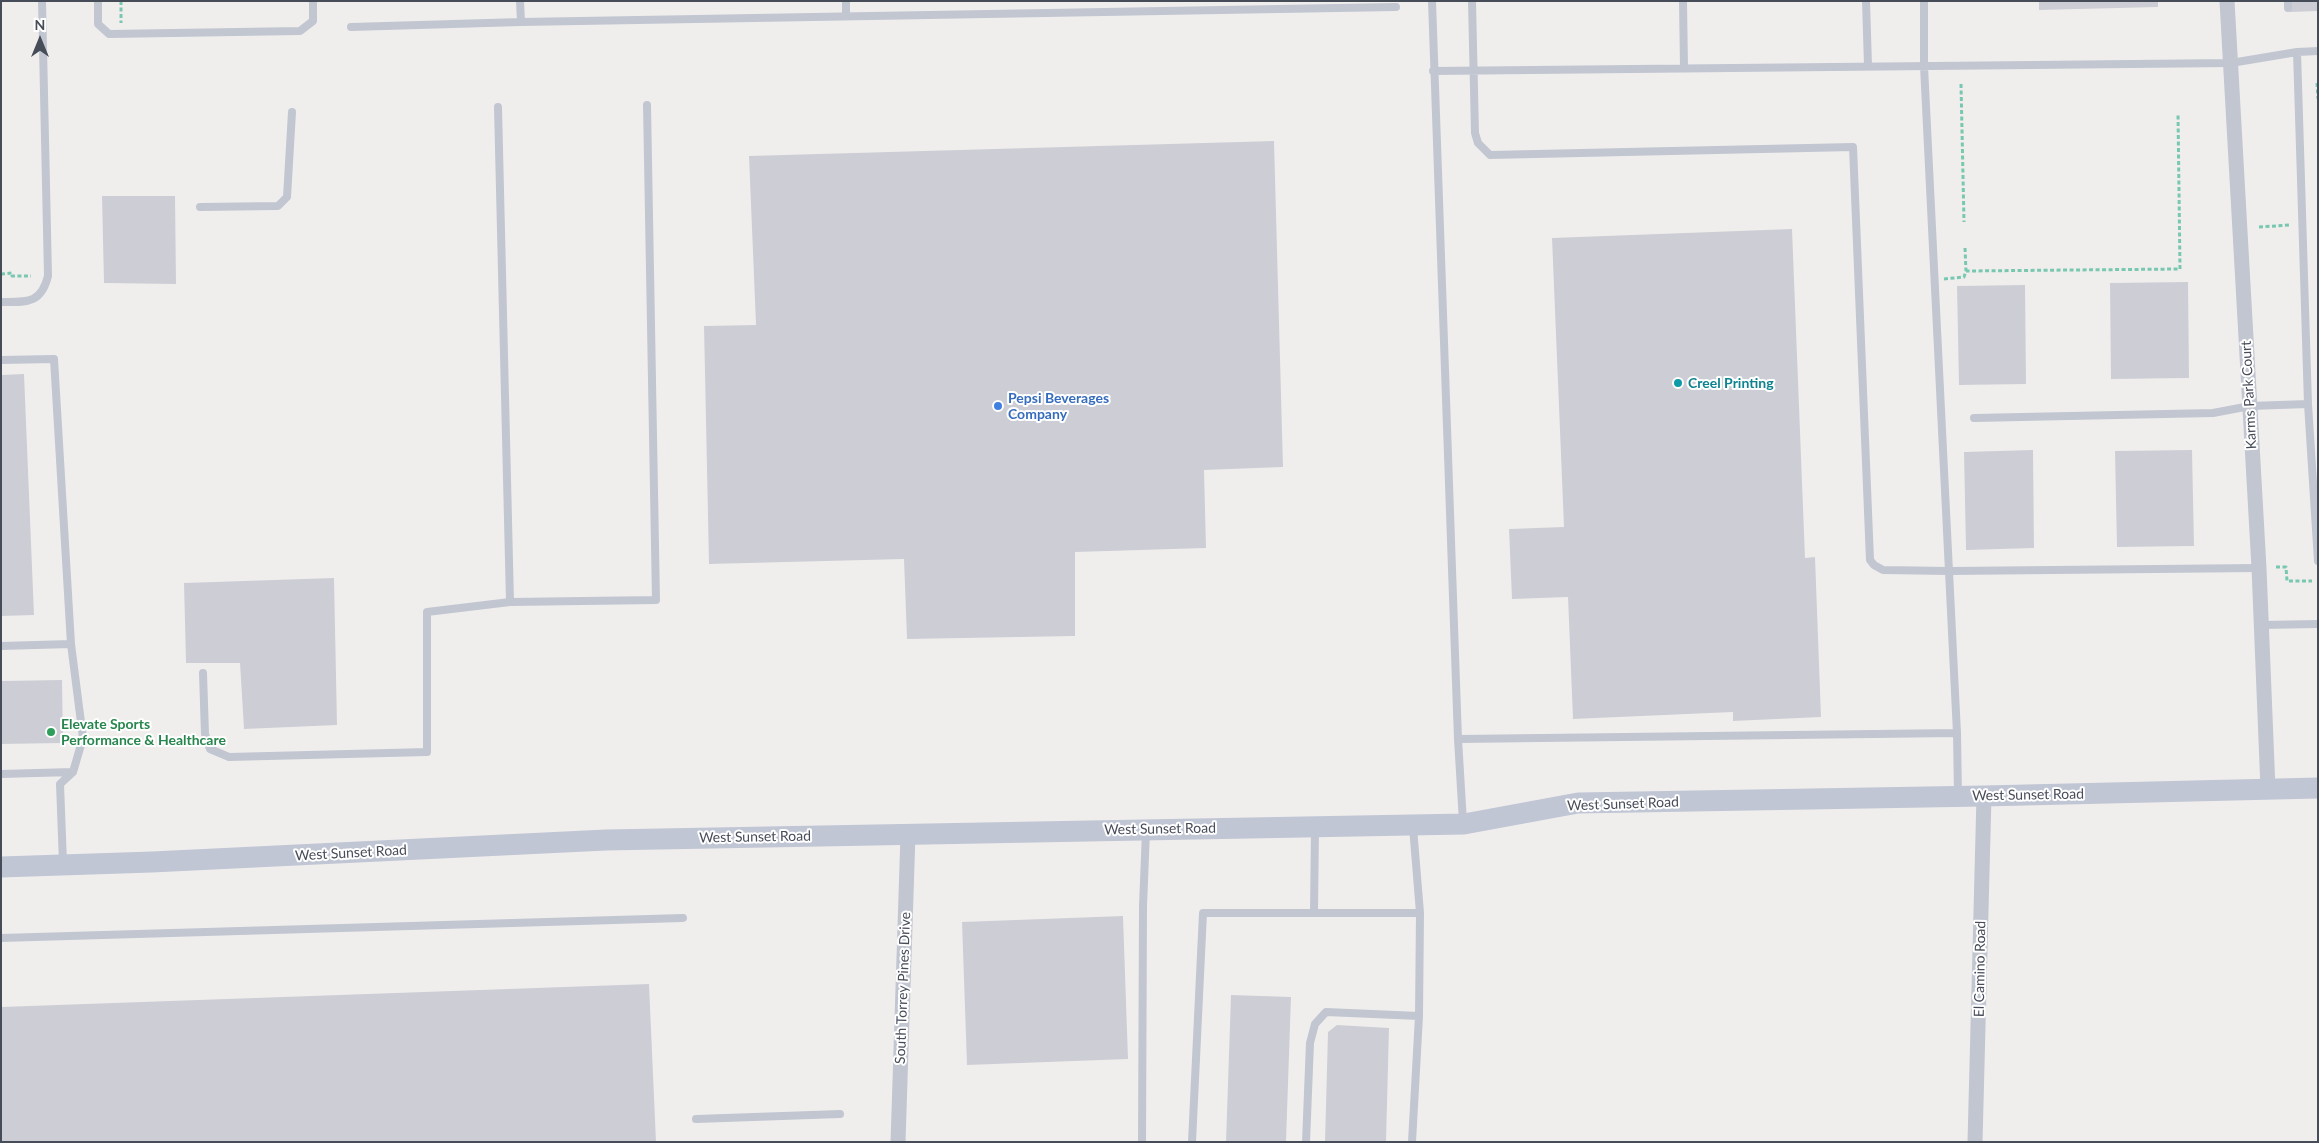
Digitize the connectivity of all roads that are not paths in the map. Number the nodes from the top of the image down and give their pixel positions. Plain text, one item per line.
1 (42, 1) edge
2 (98, 1) edge
3 (313, 1) edge
4 (520, 1) edge
5 (846, 1) edge
6 (1179, 1) edge
7 (1432, 1) edge
8 (1472, 1) edge
9 (1683, 1) edge
10 (1866, 1) edge
11 (1924, 1) edge
12 (2227, 1) edge
13 (1396, 7) dead end
14 (1180, 11) junction
15 (846, 16) junction
16 (521, 22) junction
17 (351, 27) dead end
18 (2318, 51) edge
19 (2296, 52) junction
20 (2231, 62) junction
21 (1868, 66) junction
22 (1924, 66) junction
23 (1684, 68) junction
24 (1473, 70) junction
25 (1433, 71) junction
26 (646, 105) dead end
27 (498, 107) dead end
28 (292, 112) dead end
29 (200, 207) dead end
30 (1, 302) edge
31 (1, 360) edge
32 (2308, 404) junction
33 (2250, 406) junction
34 (1974, 418) dead end
35 (2318, 561) edge
36 (2259, 568) junction
37 (1949, 571) junction
38 (510, 602) junction
39 (2261, 624) junction
40 (2318, 624) edge
41 (71, 644) junction
42 (1, 646) edge
43 (203, 672) dead end
44 (1957, 734) junction
45 (1458, 739) junction
46 (73, 772) junction
47 (1, 774) edge
48 (2318, 788) edge
49 (2268, 789) junction
50 (1958, 796) junction
51 (1984, 796) junction
52 (1464, 824) junction
53 (1412, 825) junction
54 (1315, 826) junction
55 (1146, 830) junction
56 (908, 834) junction
57 (63, 866) junction
58 (1, 867) edge
59 (1314, 913) junction
60 (1420, 913) junction
61 (683, 918) dead end
62 (1, 938) edge
63 (1419, 1016) junction
64 (840, 1114) dead end
65 (696, 1119) dead end
66 (898, 1142) edge
67 (1142, 1142) edge
68 (1192, 1142) edge
69 (1306, 1142) edge
70 (1412, 1142) edge
71 (1975, 1142) edge

1 - 30 lane
2 - 3 lane
4 - 16 lane
5 - 15 lane
6 - 14 lane
7 - 25 lane
8 - 24 lane
9 - 23 lane
10 - 21 lane
11 - 22 lane
12 - 20 street, Karms Park Court
13 - 14 lane
14 - 15 lane
15 - 16 lane
16 - 17 lane
18 - 19 lane
19 - 20 lane
19 - 32 lane
20 - 22 lane
20 - 33 street, Karms Park Court
21 - 22 lane
21 - 23 lane
22 - 37 lane
23 - 24 lane
24 - 25 lane
24 - 37 lane
25 - 45 lane
26 - 38 lane
27 - 38 lane
28 - 29 lane
31 - 41 lane
32 - 33 lane
32 - 35 lane
33 - 34 lane
33 - 36 street, Karms Park Court
36 - 37 lane
36 - 39 street, Karms Park Court
37 - 44 lane
38 - 43 lane
39 - 40 lane
39 - 49 street, Karms Park Court
41 - 42 lane
41 - 46 lane
44 - 45 lane
44 - 50 lane
45 - 52 lane
46 - 47 lane
46 - 57 lane
48 - 49 main road, West Sunset Road
49 - 51 main road, West Sunset Road
50 - 51 main road, West Sunset Road
50 - 52 main road, West Sunset Road
51 - 71 street, El Camino Road
52 - 53 main road, West Sunset Road
53 - 54 main road, West Sunset Road
53 - 60 lane
54 - 55 main road, West Sunset Road
54 - 59 lane
55 - 56 main road, West Sunset Road
55 - 67 lane
56 - 57 main road, West Sunset Road
56 - 66 street, South Torrey Pines Drive
57 - 58 main road, West Sunset Road
59 - 60 lane
59 - 68 lane
60 - 63 lane
61 - 62 lane
63 - 69 lane
63 - 70 lane
64 - 65 lane

